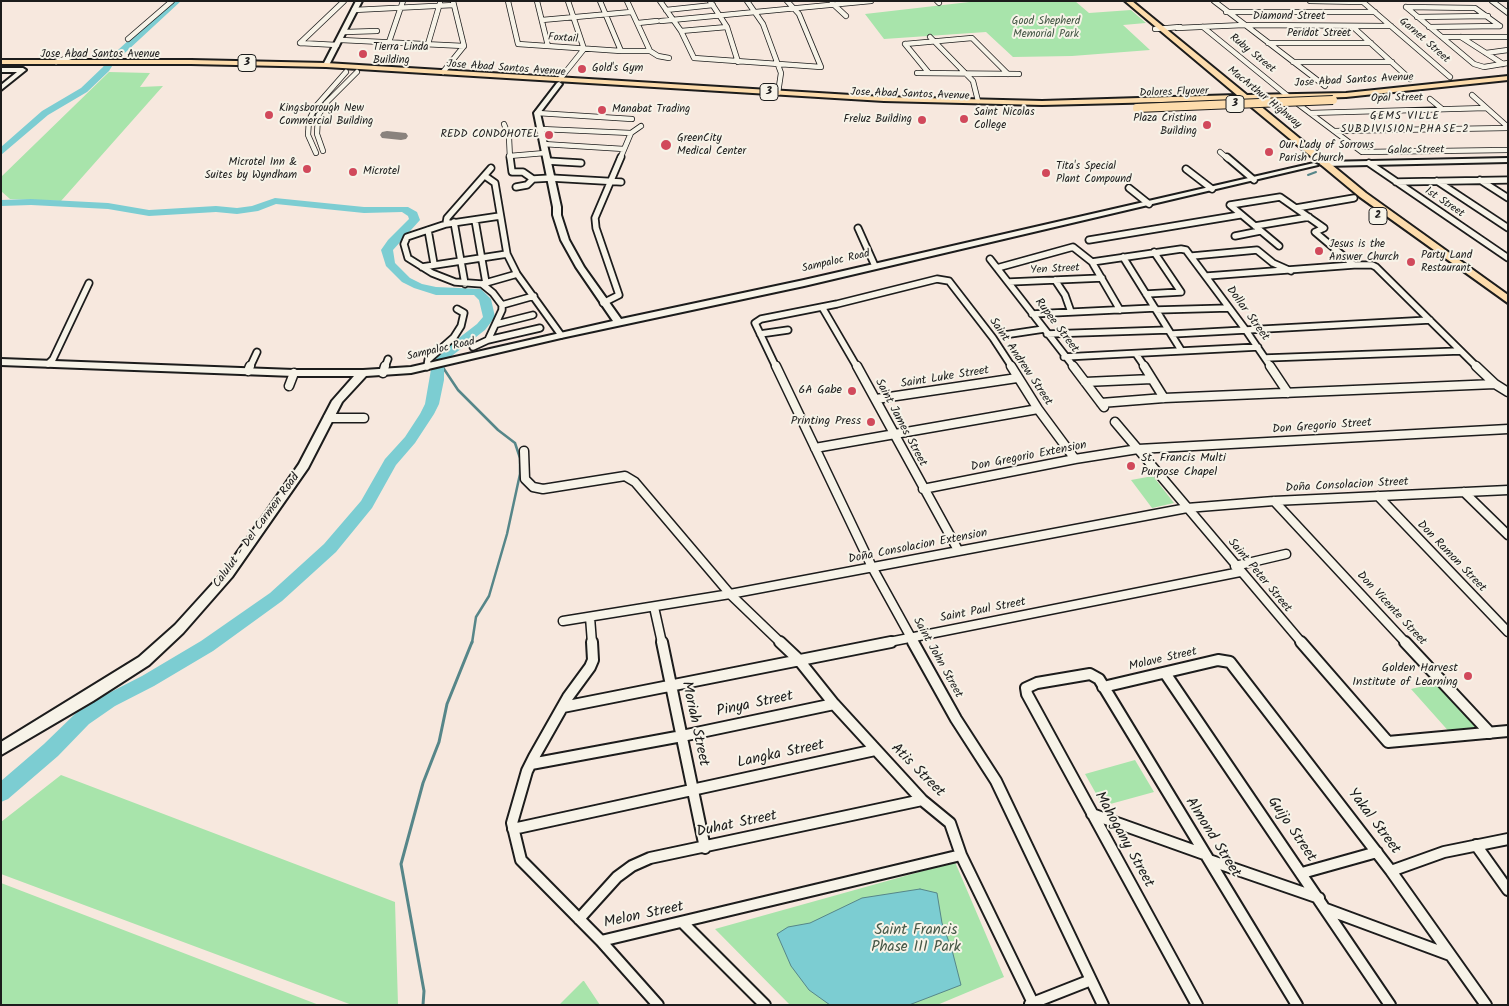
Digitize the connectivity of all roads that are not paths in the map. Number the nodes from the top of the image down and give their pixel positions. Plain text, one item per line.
1 (172, 1) edge
2 (344, 1) edge
3 (359, 1) edge
4 (403, 1) edge
5 (508, 1) edge
6 (537, 1) edge
7 (568, 1) edge
8 (600, 1) edge
9 (627, 1) edge
10 (660, 1) edge
11 (747, 1) edge
12 (787, 1) edge
13 (871, 1) edge
14 (1124, 1) edge
15 (1128, 1) edge
16 (1214, 1) edge
17 (1310, 1) edge
18 (1492, 1) edge
19 (858, 2) edge
20 (1361, 2) edge
21 (453, 3) edge
22 (711, 3) edge
23 (833, 3) edge
24 (440, 4) edge
25 (862, 6) dead end
26 (400, 8) junction
27 (794, 8) junction
28 (354, 10) junction
29 (666, 10) junction
30 (631, 12) junction
31 (756, 12) junction
32 (1226, 12) junction
33 (1375, 12) junction
34 (1508, 13) edge
35 (606, 14) junction
36 (721, 15) junction
37 (846, 16) dead end
38 (1488, 16) junction
39 (575, 17) junction
40 (1417, 17) junction
41 (542, 20) junction
42 (674, 20) junction
43 (638, 23) junction
44 (1244, 25) junction
45 (727, 26) junction
46 (1352, 26) junction
47 (1391, 26) junction
48 (1203, 27) junction
49 (1429, 27) junction
50 (1158, 29) junction
51 (377, 31) dead end
52 (681, 31) junction
53 (345, 32) junction
54 (930, 36) dead end
55 (1442, 37) junction
56 (1461, 37) junction
57 (1508, 37) edge
58 (128, 39) dead end
59 (339, 42) junction
60 (389, 42) junction
61 (936, 42) junction
62 (1268, 43) junction
63 (1371, 43) junction
64 (428, 44) junction
65 (464, 46) junction
66 (548, 46) junction
67 (584, 49) junction
68 (1508, 50) edge
69 (621, 51) junction
70 (650, 51) junction
71 (1486, 53) junction
72 (669, 58) dead end
73 (3, 62) edge
74 (738, 62) junction
75 (1293, 62) junction
76 (1392, 62) junction
77 (1505, 63) edge
78 (98, 64) junction
79 (326, 65) junction
80 (778, 65) junction
81 (275, 66) junction
82 (1478, 66) junction
83 (1, 70) edge
84 (346, 72) junction
85 (357, 72) junction
86 (442, 72) junction
87 (928, 72) junction
88 (1477, 72) dead end
89 (917, 73) dead end
90 (966, 74) junction
91 (1008, 74) junction
92 (1019, 74) dead end
93 (498, 77) junction
94 (1450, 77) dead end
95 (1410, 79) dead end
96 (1508, 80) edge
97 (560, 81) junction
98 (1324, 86) dead end
99 (1, 88) edge
100 (778, 92) junction
101 (816, 95) junction
102 (1472, 95) dead end
103 (325, 96) junction
104 (333, 96) junction
105 (1289, 96) junction
106 (856, 97) junction
107 (1227, 97) junction
108 (1350, 99) junction
109 (1430, 99) dead end
110 (796, 101) junction
111 (825, 102) junction
112 (978, 102) junction
113 (1063, 103) junction
114 (1247, 104) junction
115 (1298, 104) junction
116 (1235, 107) junction
117 (1134, 108) junction
118 (1218, 108) junction
119 (1441, 108) junction
120 (1486, 108) junction
121 (1088, 110) junction
122 (1357, 110) junction
123 (1118, 111) dead end
124 (1259, 111) junction
125 (1310, 112) junction
126 (537, 113) junction
127 (632, 120) dead end
128 (504, 124) dead end
129 (641, 126) dead end
130 (1508, 127) edge
131 (540, 129) junction
132 (1334, 131) junction
133 (317, 133) junction
134 (631, 133) junction
135 (308, 134) junction
136 (624, 149) junction
137 (1508, 150) edge
138 (323, 151) dead end
139 (1220, 152) dead end
140 (316, 153) dead end
141 (545, 153) junction
142 (509, 156) junction
143 (1508, 160) edge
144 (581, 163) dead end
145 (1325, 164) junction
146 (1369, 164) junction
147 (490, 168) dead end
148 (1186, 169) dead end
149 (485, 176) junction
150 (551, 178) junction
151 (533, 179) junction
152 (1254, 180) junction
153 (1480, 180) junction
154 (1508, 180) edge
155 (1437, 181) junction
156 (609, 182) junction
157 (621, 182) dead end
158 (1396, 182) junction
159 (516, 187) dead end
160 (1129, 188) dead end
161 (1212, 189) junction
162 (1354, 198) junction
163 (1508, 198) edge
164 (1149, 204) junction
165 (1296, 208) junction
166 (1240, 215) junction
167 (500, 216) junction
168 (1309, 217) junction
169 (475, 220) junction
170 (454, 222) junction
171 (446, 224) junction
172 (1255, 226) junction
173 (858, 228) dead end
174 (1508, 228) edge
175 (428, 230) junction
176 (1260, 231) junction
177 (1235, 236) dead end
178 (1089, 240) dead end
179 (1279, 246) dead end
180 (1154, 252) junction
181 (507, 254) junction
182 (1192, 256) junction
183 (1123, 257) junction
184 (483, 258) junction
185 (1508, 258) edge
186 (990, 259) dead end
187 (460, 260) junction
188 (1092, 262) junction
189 (434, 264) junction
190 (1354, 265) junction
191 (875, 266) junction
192 (422, 267) junction
193 (997, 268) junction
194 (1291, 271) junction
195 (518, 274) junction
196 (1207, 276) junction
197 (1102, 278) junction
198 (1055, 280) junction
199 (1009, 282) junction
200 (89, 283) dead end
201 (464, 284) junction
202 (484, 284) junction
203 (1146, 294) junction
204 (534, 296) junction
205 (1508, 300) edge
206 (603, 302) junction
207 (502, 305) junction
208 (822, 307) junction
209 (1229, 308) junction
210 (457, 309) dead end
211 (1156, 309) junction
212 (1508, 309) edge
213 (1120, 310) junction
214 (1072, 312) junction
215 (1032, 314) junction
216 (533, 315) dead end
217 (1430, 320) junction
218 (618, 322) junction
219 (497, 324) junction
220 (540, 328) dead end
221 (1245, 329) junction
222 (788, 330) dead end
223 (1046, 332) junction
224 (1170, 332) junction
225 (760, 334) junction
226 (561, 335) junction
227 (1004, 335) dead end
228 (488, 340) junction
229 (473, 347) dead end
230 (1258, 347) junction
231 (1181, 350) junction
232 (1460, 351) junction
233 (258, 352) dead end
234 (1136, 354) junction
235 (1064, 357) junction
236 (1266, 358) junction
237 (388, 359) dead end
238 (1, 362) edge
239 (48, 364) junction
240 (429, 367) junction
241 (248, 371) junction
242 (294, 372) junction
243 (384, 373) junction
244 (363, 374) junction
245 (1017, 378) junction
246 (1152, 379) junction
247 (1084, 382) junction
248 (1495, 384) junction
249 (289, 386) dead end
250 (1508, 392) edge
251 (1288, 393) junction
252 (1164, 398) junction
253 (876, 400) junction
254 (1038, 409) junction
255 (328, 418) junction
256 (364, 418) dead end
257 (1115, 422) dead end
258 (1508, 429) edge
259 (894, 433) junction
260 (815, 448) junction
261 (1138, 449) junction
262 (524, 451) dead end
263 (1075, 459) junction
264 (923, 489) junction
265 (1508, 490) edge
266 (1464, 492) junction
267 (1378, 496) junction
268 (1274, 501) junction
269 (1187, 508) junction
270 (1508, 535) edge
271 (958, 550) junction
272 (1286, 554) dead end
273 (872, 567) junction
274 (1238, 569) junction
275 (730, 594) junction
276 (654, 608) junction
277 (590, 617) junction
278 (563, 621) dead end
279 (1508, 632) edge
280 (912, 638) junction
281 (798, 659) junction
282 (1230, 662) joint
283 (1165, 673) junction
284 (672, 685) junction
285 (1102, 687) junction
286 (834, 704) junction
287 (563, 707) junction
288 (1508, 731) edge
289 (1490, 733) junction
290 (682, 736) junction
291 (1, 749) edge
292 (875, 750) junction
293 (531, 764) junction
294 (694, 788) junction
295 (922, 800) junction
296 (1092, 814) junction
297 (513, 828) junction
298 (1508, 839) edge
299 (1476, 845) junction
300 (705, 848) junction
301 (1377, 852) junction
302 (961, 855) junction
303 (1206, 857) junction
304 (1392, 871) junction
305 (1302, 873) junction
306 (1508, 890) edge
307 (1319, 898) junction
308 (1326, 909) junction
309 (579, 919) junction
310 (683, 923) junction
311 (601, 941) junction
312 (1450, 955) junction
313 (1091, 980) junction
314 (1030, 1004) edge
315 (658, 1005) edge
316 (765, 1005) edge
317 (1103, 1005) edge
318 (1197, 1005) edge
319 (1298, 1005) edge
320 (1390, 1005) edge
321 (1486, 1005) edge

1 - 58 street
2 - 59 street
3 - 28 main road
4 - 26 street
5 - 66 street, Foxtail
6 - 41 street
7 - 39 street
8 - 35 street
9 - 30 street
10 - 29 street
11 - 31 street
12 - 27 street
13 - 19 street
14 - 50 highway, MacArthur Highway / 2
15 - 50 highway, MacArthur Highway / 2
16 - 32 street
17 - 20 street
18 - 34 street
19 - 23 street
19 - 25 street
20 - 33 street, Garnet Street
21 - 24 street
21 - 65 street
22 - 29 street
22 - 36 street
23 - 27 street
23 - 37 street
24 - 26 street
24 - 64 street
26 - 28 street
26 - 60 street
27 - 31 street
27 - 80 street
28 - 53 main road
29 - 42 street
30 - 35 street
30 - 43 street
31 - 36 street
31 - 80 street
32 - 33 street
32 - 44 street
33 - 47 street, Garnet Street
35 - 39 street
35 - 69 street
36 - 42 street
36 - 45 street
38 - 40 street
38 - 40 street
38 - 49 street
39 - 41 street
39 - 67 street
40 - 49 street
41 - 66 street
42 - 43 street
42 - 52 street
43 - 70 street
44 - 46 street, Diamond Street
44 - 48 street, Diamond Street
44 - 62 street
45 - 52 street
45 - 74 street
46 - 47 street, Diamond Street
46 - 63 street
47 - 94 street, Garnet Street
48 - 50 street, Diamond Street
48 - 105 street, Ruby Street
49 - 55 street
50 - 107 highway, MacArthur Highway / 2
50 - 114 highway, MacArthur Highway / 2
51 - 53 street
52 - 74 street
53 - 59 main road
54 - 61 street
55 - 56 street
55 - 82 street
56 - 57 street
56 - 71 street
59 - 60 street
59 - 79 main road
60 - 64 street
61 - 87 street
61 - 90 street
61 - 91 street
62 - 63 street, Peridot Street
62 - 75 street
63 - 76 street
64 - 65 street
65 - 86 street
66 - 67 street, Foxtail
67 - 69 street, Foxtail
67 - 97 street
68 - 71 street
69 - 70 street, Foxtail
70 - 72 street
71 - 77 street
73 - 78 highway, Jose Abad Santos Avenue / 3
73 - 78 highway, Jose Abad Santos Avenue / 3
74 - 80 street
75 - 76 street
75 - 98 street
76 - 95 street
77 - 82 street
78 - 81 highway, Jose Abad Santos Avenue / 3
79 - 81 highway, Jose Abad Santos Avenue / 3
79 - 86 highway, Jose Abad Santos Avenue / 3
80 - 100 street
81 - 84 highway, Jose Abad Santos Avenue / 3
82 - 88 street
83 - 99 main road
84 - 85 highway, Jose Abad Santos Avenue / 3
84 - 103 street
85 - 93 highway, Jose Abad Santos Avenue / 3
85 - 104 street
86 - 93 highway, Jose Abad Santos Avenue / 3
87 - 89 street
87 - 90 street
90 - 91 street
90 - 112 street
91 - 92 street
93 - 97 highway, Jose Abad Santos Avenue / 3
96 - 108 highway, Jose Abad Santos Avenue / 3
97 - 100 highway, Jose Abad Santos Avenue / 3
97 - 110 highway, Jose Abad Santos Avenue / 3
97 - 126 main road
100 - 101 highway, Jose Abad Santos Avenue / 3
101 - 106 highway, Jose Abad Santos Avenue / 3
101 - 110 highway
102 - 120 street
103 - 104 street
103 - 135 street
104 - 133 street
105 - 108 highway, Jose Abad Santos Avenue / 3
105 - 114 highway, Jose Abad Santos Avenue / 3
105 - 115 highway
106 - 111 highway
106 - 112 highway, Jose Abad Santos Avenue / 3
107 - 113 highway, Jose Abad Santos Avenue / 3
107 - 114 highway, Jose Abad Santos Avenue / 3
107 - 116 highway, MacArthur Highway
108 - 115 highway
108 - 117 highway, Dolores Flyover / 3, bridge
108 - 122 street
109 - 119 street
110 - 111 highway, Jose Abad Santos Avenue / 3
111 - 121 highway, Jose Abad Santos Avenue / 3
112 - 113 highway, Jose Abad Santos Avenue / 3
113 - 117 highway, Dolores Flyover / 3
114 - 116 highway, Jose Abad Santos Avenue / 3
114 - 118 highway, Jose Abad Santos Avenue
114 - 124 highway, MacArthur Highway / 2
114 - 145 highway, MacArthur Highway / 2
115 - 124 highway
115 - 125 street
116 - 118 highway, Jose Abad Santos Avenue / 3
117 - 118 highway, Jose Abad Santos Avenue / 3
117 - 121 highway, Dolores Flyover / 3
119 - 120 street, Opal Street
119 - 122 street, Opal Street
120 - 130 street
121 - 123 highway, Jose Abad Santos Avenue / 3
122 - 125 street, Opal Street
124 - 145 highway, MacArthur Highway / 2
125 - 132 street
126 - 127 street
126 - 131 main road
128 - 142 street
129 - 134 street
130 - 132 street
131 - 134 street
131 - 141 main road
132 - 137 street
133 - 135 street
133 - 138 street
134 - 136 street
135 - 140 street
136 - 141 street
136 - 156 street
139 - 152 street
141 - 142 street
141 - 144 street
141 - 150 main road
142 - 151 street
143 - 146 main road, Galac Street
145 - 146 main road, Galac Street
145 - 152 main road, Sampaloc Road
145 - 162 highway, MacArthur Highway / 2
145 - 205 highway, MacArthur Highway / 2
146 - 158 street, 1st Street
147 - 149 street
148 - 161 street
149 - 167 street
149 - 171 street
150 - 151 street
150 - 156 street
150 - 206 main road
151 - 159 street
152 - 161 main road, Sampaloc Road
153 - 154 street
153 - 155 street
153 - 163 street
155 - 158 street
155 - 174 street
156 - 157 street
156 - 206 street
158 - 185 street, 1st Street
160 - 164 street
161 - 164 main road, Sampaloc Road
162 - 165 street
162 - 212 highway, MacArthur Highway / 2
164 - 191 main road, Sampaloc Road
165 - 166 street
165 - 168 street
166 - 172 street
166 - 178 street
167 - 169 street
167 - 181 street
168 - 172 street
168 - 190 street
169 - 170 street
169 - 184 street
170 - 171 street
170 - 187 street
171 - 175 street
172 - 176 street
173 - 191 street
175 - 189 street
175 - 192 street
176 - 177 street
176 - 179 street
180 - 182 street, Dollar Street
180 - 183 street
180 - 203 street
181 - 184 street
181 - 195 street
182 - 194 street
182 - 196 street, Dollar Street
183 - 188 street
183 - 203 street
184 - 187 street
184 - 202 street
186 - 193 street, Rupee Street
187 - 189 street
187 - 201 street
188 - 193 street
188 - 197 street
189 - 192 street
190 - 194 street
190 - 217 street
191 - 218 main road, Sampaloc Road
192 - 201 street
193 - 199 street, Rupee Street
194 - 196 street
195 - 202 street
195 - 204 street
196 - 209 street, Dollar Street
197 - 198 street, Yen Street
197 - 213 street
198 - 199 street, Yen Street
198 - 214 street
199 - 215 street, Rupee Street
200 - 239 street
201 - 202 street
202 - 207 street
203 - 211 street
204 - 207 street
204 - 226 street
206 - 218 main road
207 - 219 street
208 - 225 street, Saint John Street
208 - 245 street, Saint Andrew Street
208 - 253 street, Saint James Street
209 - 211 street
209 - 221 street, Dollar Street
210 - 240 street
211 - 213 street
211 - 224 street
213 - 214 street
214 - 215 street
215 - 223 street, Rupee Street
216 - 219 street
217 - 221 street
217 - 232 street
218 - 226 main road, Sampaloc Road
219 - 228 street
220 - 228 street
221 - 224 street
221 - 230 street, Dollar Street
222 - 225 street
223 - 224 street
223 - 227 street
223 - 235 street, Rupee Street
224 - 231 street
225 - 260 street, Saint John Street
226 - 240 main road, Sampaloc Road
228 - 229 street
230 - 231 street
230 - 236 street, Dollar Street
231 - 234 street
232 - 236 street
232 - 248 street
233 - 241 street
234 - 235 street
234 - 246 street
235 - 247 street, Rupee Street
236 - 251 street, Dollar Street
237 - 243 street
238 - 239 main road, Sampaloc Road
239 - 241 main road, Sampaloc Road
240 - 243 main road, Sampaloc Road
241 - 242 main road, Sampaloc Road
242 - 244 main road, Sampaloc Road
242 - 249 street
243 - 244 main road, Sampaloc Road
244 - 255 main road, Calulut - Del Carmen Road
245 - 253 street, Saint Luke Street
245 - 254 street, Saint Andrew Street
246 - 247 street
246 - 252 street
247 - 252 street, Rupee Street
248 - 250 street
248 - 251 street
251 - 252 street
253 - 259 street, Saint James Street
254 - 259 street
254 - 263 street, Saint Andrew Street
255 - 256 street
255 - 291 main road, Calulut - Del Carmen Road
257 - 261 street, Saint Peter Street
258 - 261 street, Don Gregorio Street
259 - 260 street
259 - 264 street, Saint James Street
260 - 273 street, Saint John Street
261 - 263 street, Don Gregorio Extension
261 - 269 street, Saint Peter Street
262 - 275 street, Atis Street
263 - 264 street, Don Gregorio Extension
264 - 271 street, Saint James Street
265 - 266 street, Doña Consolacion Street
266 - 267 street, Doña Consolacion Street
266 - 270 street
267 - 268 street, Doña Consolacion Street
267 - 279 street, Don Ramon Street
268 - 269 street, Doña Consolacion Street
268 - 289 street, Don Vicente Street
269 - 271 street, Doña Consolacion Extension
269 - 274 street, Saint Peter Street
271 - 273 street, Doña Consolacion Extension
272 - 274 street, Saint Paul Street
273 - 275 street, Doña Consolacion Extension
273 - 280 street, Saint John Street
274 - 280 street, Saint Paul Street
274 - 289 street, Saint Peter Street
275 - 276 street, Doña Consolacion Extension
275 - 281 street, Atis Street
276 - 277 street, Doña Consolacion Extension
276 - 284 street, Moriah Street
277 - 278 street, Doña Consolacion Extension
277 - 287 street, Melon Street
280 - 281 street, Saint Paul Street
280 - 313 street, Saint John Street
281 - 284 street, Saint Paul Street
281 - 286 street, Atis Street
282 - 283 street, Molave Street
282 - 301 street, Yakal Street
283 - 285 street, Molave Street
283 - 305 street, Guijo Street
284 - 287 street, Saint Paul Street
284 - 290 street, Moriah Street
285 - 296 street, Mahogany Street
285 - 303 street, Almond Street
286 - 290 street, Pinya Street
286 - 292 street, Atis Street
287 - 293 street, Melon Street
288 - 289 street
290 - 293 street, Pinya Street
290 - 294 street, Moriah Street
292 - 294 street, Langka Street
292 - 295 street, Atis Street
293 - 297 street, Melon Street
294 - 297 street, Langka Street
294 - 300 street, Moriah Street
295 - 300 street, Duhat Street
295 - 302 street, Atis Street
296 - 303 street
296 - 318 street, Mahogany Street
297 - 309 street, Melon Street
298 - 299 street
299 - 304 street
299 - 306 street
300 - 309 street, Duhat Street
301 - 304 street, Yakal Street
301 - 305 street
302 - 310 street, Melon Street
302 - 314 street, Atis Street
303 - 307 street
303 - 319 street, Almond Street
304 - 312 street, Yakal Street
305 - 307 street, Guijo Street
307 - 308 street, Guijo Street
308 - 312 street
308 - 320 street, Guijo Street
309 - 311 street, Melon Street
310 - 311 street, Melon Street
310 - 316 street
311 - 315 street
312 - 321 street, Yakal Street
313 - 314 street
313 - 317 street, Saint John Street

